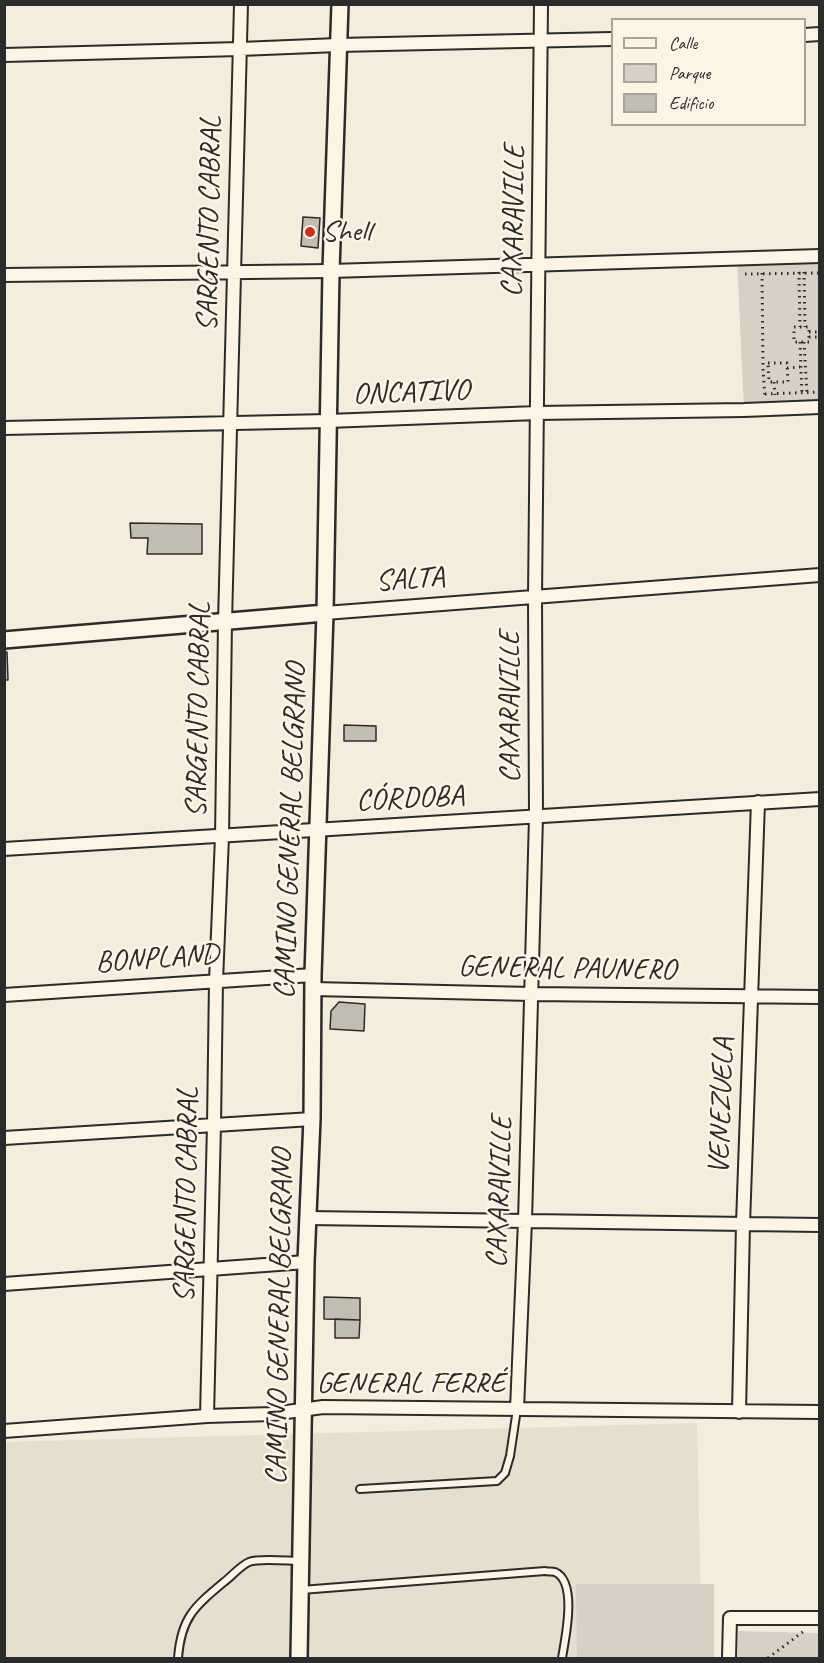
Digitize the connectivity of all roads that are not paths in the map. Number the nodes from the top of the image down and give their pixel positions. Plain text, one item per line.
1 (241, 4) edge
2 (340, 4) edge
3 (541, 4) edge
4 (611, 39) edge
5 (541, 41) junction
6 (338, 45) junction
7 (240, 49) junction
8 (4, 55) edge
9 (819, 256) edge
10 (539, 265) junction
11 (331, 271) junction
12 (235, 272) junction
13 (4, 275) edge
14 (810, 408) edge
15 (537, 413) junction
16 (328, 421) junction
17 (230, 423) junction
18 (4, 428) edge
19 (819, 575) edge
20 (535, 597) junction
21 (325, 613) junction
22 (225, 622) junction
23 (4, 640) edge
24 (819, 799) edge
25 (758, 802) junction
26 (536, 817) junction
27 (318, 830) junction
28 (222, 837) junction
29 (4, 849) edge
30 (216, 981) junction
31 (313, 982) junction
32 (531, 994) junction
33 (4, 995) edge
34 (752, 996) junction
35 (819, 997) edge
36 (312, 1119) junction
37 (214, 1125) junction
38 (4, 1138) edge
39 (308, 1218) junction
40 (525, 1221) junction
41 (743, 1224) junction
42 (819, 1225) edge
43 (306, 1262) junction
44 (211, 1269) junction
45 (4, 1284) edge
46 (304, 1409) junction
47 (517, 1409) junction
48 (739, 1412) junction
49 (819, 1412) edge
50 (207, 1416) junction
51 (4, 1431) edge
52 (360, 1489) dead end
53 (301, 1561) junction
54 (300, 1590) junction
55 (815, 1622) edge
56 (178, 1659) edge
57 (299, 1659) edge
58 (562, 1659) edge
59 (729, 1659) edge

1 - 7 street, SARGENTO CABRAL
2 - 6 street, CAMINO GENERAL BELGRANO
3 - 5 street, CAXARAVILLE
4 - 5 street
5 - 6 street
5 - 10 street, CAXARAVILLE
6 - 7 street
6 - 11 street, CAMINO GENERAL BELGRANO
7 - 8 street
7 - 12 street, SARGENTO CABRAL
9 - 10 street
10 - 11 street
10 - 15 street, CAXARAVILLE
11 - 12 street
11 - 16 street, CAMINO GENERAL BELGRANO
12 - 13 street
12 - 17 street, SARGENTO CABRAL
14 - 15 street, ONCATIVO
15 - 16 street, ONCATIVO
15 - 20 street, CAXARAVILLE
16 - 17 street, ONCATIVO
16 - 21 street, CAMINO GENERAL BELGRANO
17 - 18 street, ONCATIVO
17 - 22 street, SARGENTO CABRAL
19 - 20 street, SALTA
20 - 21 street, SALTA
20 - 26 street, CAXARAVILLE
21 - 22 street, SALTA
21 - 27 street, CAMINO GENERAL BELGRANO
22 - 23 street, SALTA
22 - 28 street, SARGENTO CABRAL
24 - 25 street, CÓRDOBA
25 - 26 street, CÓRDOBA
25 - 34 street, VENEZUELA
26 - 27 street, CÓRDOBA
26 - 32 street, CAXARAVILLE
27 - 28 street, CÓRDOBA
27 - 31 street, CAMINO GENERAL BELGRANO
28 - 29 street, CÓRDOBA
28 - 30 street, SARGENTO CABRAL
30 - 31 street, BONPLAND
30 - 33 street, BONPLAND
30 - 37 street, SARGENTO CABRAL
31 - 32 street, GENERAL PAUNERO
31 - 36 street, CAMINO GENERAL BELGRANO
32 - 34 street, GENERAL PAUNERO
32 - 40 street, CAXARAVILLE
34 - 35 street, GENERAL PAUNERO
34 - 41 street, VENEZUELA
36 - 37 street
36 - 39 street, CAMINO GENERAL BELGRANO
37 - 38 street
37 - 44 street, SARGENTO CABRAL
39 - 40 street
39 - 43 street, CAMINO GENERAL BELGRANO
40 - 41 street
40 - 47 street, CAXARAVILLE
41 - 42 street
41 - 48 street, VENEZUELA
43 - 44 street
43 - 46 street, CAMINO GENERAL BELGRANO
44 - 45 street
44 - 50 street, SARGENTO CABRAL
46 - 47 street, GENERAL FERRÉ
46 - 50 street, GENERAL FERRÉ
46 - 53 street, CAMINO GENERAL BELGRANO
47 - 48 street, GENERAL FERRÉ
47 - 52 lane
48 - 49 street, GENERAL FERRÉ
50 - 51 street, GENERAL FERRÉ
53 - 54 street, CAMINO GENERAL BELGRANO
53 - 56 lane
54 - 57 street, CAMINO GENERAL BELGRANO
54 - 58 lane
55 - 59 street

